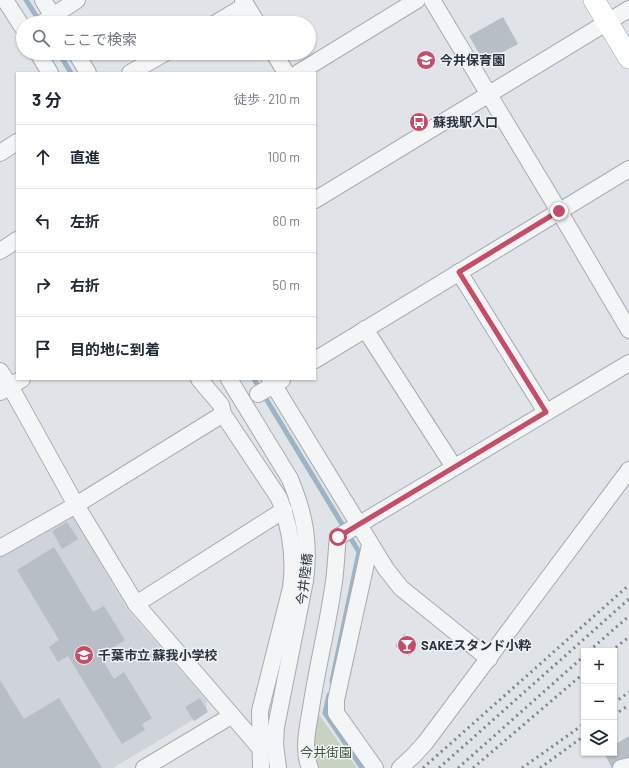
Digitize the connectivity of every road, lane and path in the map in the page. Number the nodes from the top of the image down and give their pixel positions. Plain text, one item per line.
1 (5, 0) edge
2 (43, 0) edge
3 (77, 0) edge
4 (417, 0) edge
5 (432, 0) edge
6 (594, 0) edge
7 (245, 2) edge
8 (629, 9) edge
9 (49, 16) edge
10 (57, 16) edge
11 (226, 16) edge
12 (253, 16) edge
13 (16, 17) edge
14 (607, 23) junction
15 (629, 58) edge
16 (42, 60) edge
17 (80, 60) edge
18 (153, 60) edge
19 (278, 60) edge
20 (49, 72) edge
21 (87, 72) edge
22 (132, 72) edge
23 (285, 72) edge
24 (300, 72) edge
25 (488, 94) junction
26 (16, 143) edge
27 (0, 153) edge
28 (629, 169) edge
29 (316, 199) edge
30 (559, 211) junction
31 (16, 241) edge
32 (0, 251) edge
33 (459, 272) junction
34 (365, 329) junction
35 (629, 330) edge
36 (316, 359) edge
37 (629, 363) edge
38 (0, 370) edge
39 (200, 380) edge
40 (230, 380) edge
41 (271, 385) edge
42 (11, 386) edge
43 (546, 412) junction
44 (223, 414) junction
45 (454, 467) junction
46 (629, 470) edge
47 (76, 505) junction
48 (284, 510) junction
49 (359, 524) junction
50 (370, 545) junction
51 (0, 548) edge
52 (333, 588) junction
53 (136, 604) junction
54 (354, 611) junction
55 (489, 659) junction
56 (315, 682) junction
57 (339, 688) junction
58 (231, 716) junction
59 (260, 748) junction
60 (629, 766) edge
61 (144, 768) edge
62 (261, 768) edge
63 (278, 768) edge
64 (310, 768) edge
65 (375, 768) edge
66 (400, 768) edge
67 (621, 768) edge

1 - 13 street
2 - 9 street
3 - 10 street
4 - 24 street
5 - 25 street
6 - 14 main road
7 - 11 street
7 - 12 street
8 - 14 street
14 - 15 main road
14 - 25 street
16 - 20 street
17 - 21 street
18 - 22 street
19 - 23 street
25 - 29 street
25 - 30 street
26 - 27 street
28 - 30 street
30 - 33 street
30 - 35 street
31 - 32 street
33 - 34 street
33 - 43 street
34 - 36 street
34 - 45 street
37 - 43 street
38 - 42 street
39 - 44 street
40 - 63 street, 今井陸橋
41 - 49 street
42 - 47 street
43 - 45 street
44 - 47 street
44 - 48 street
45 - 49 street
46 - 55 street
47 - 51 street
47 - 53 street
48 - 53 street
48 - 59 street
49 - 50 street
49 - 52 street
50 - 54 street
50 - 55 street
52 - 54 street
52 - 56 street
53 - 58 street
54 - 57 street
55 - 66 street
56 - 57 street
56 - 64 street
57 - 65 street
58 - 59 street
58 - 61 street
59 - 62 street
60 - 67 street

